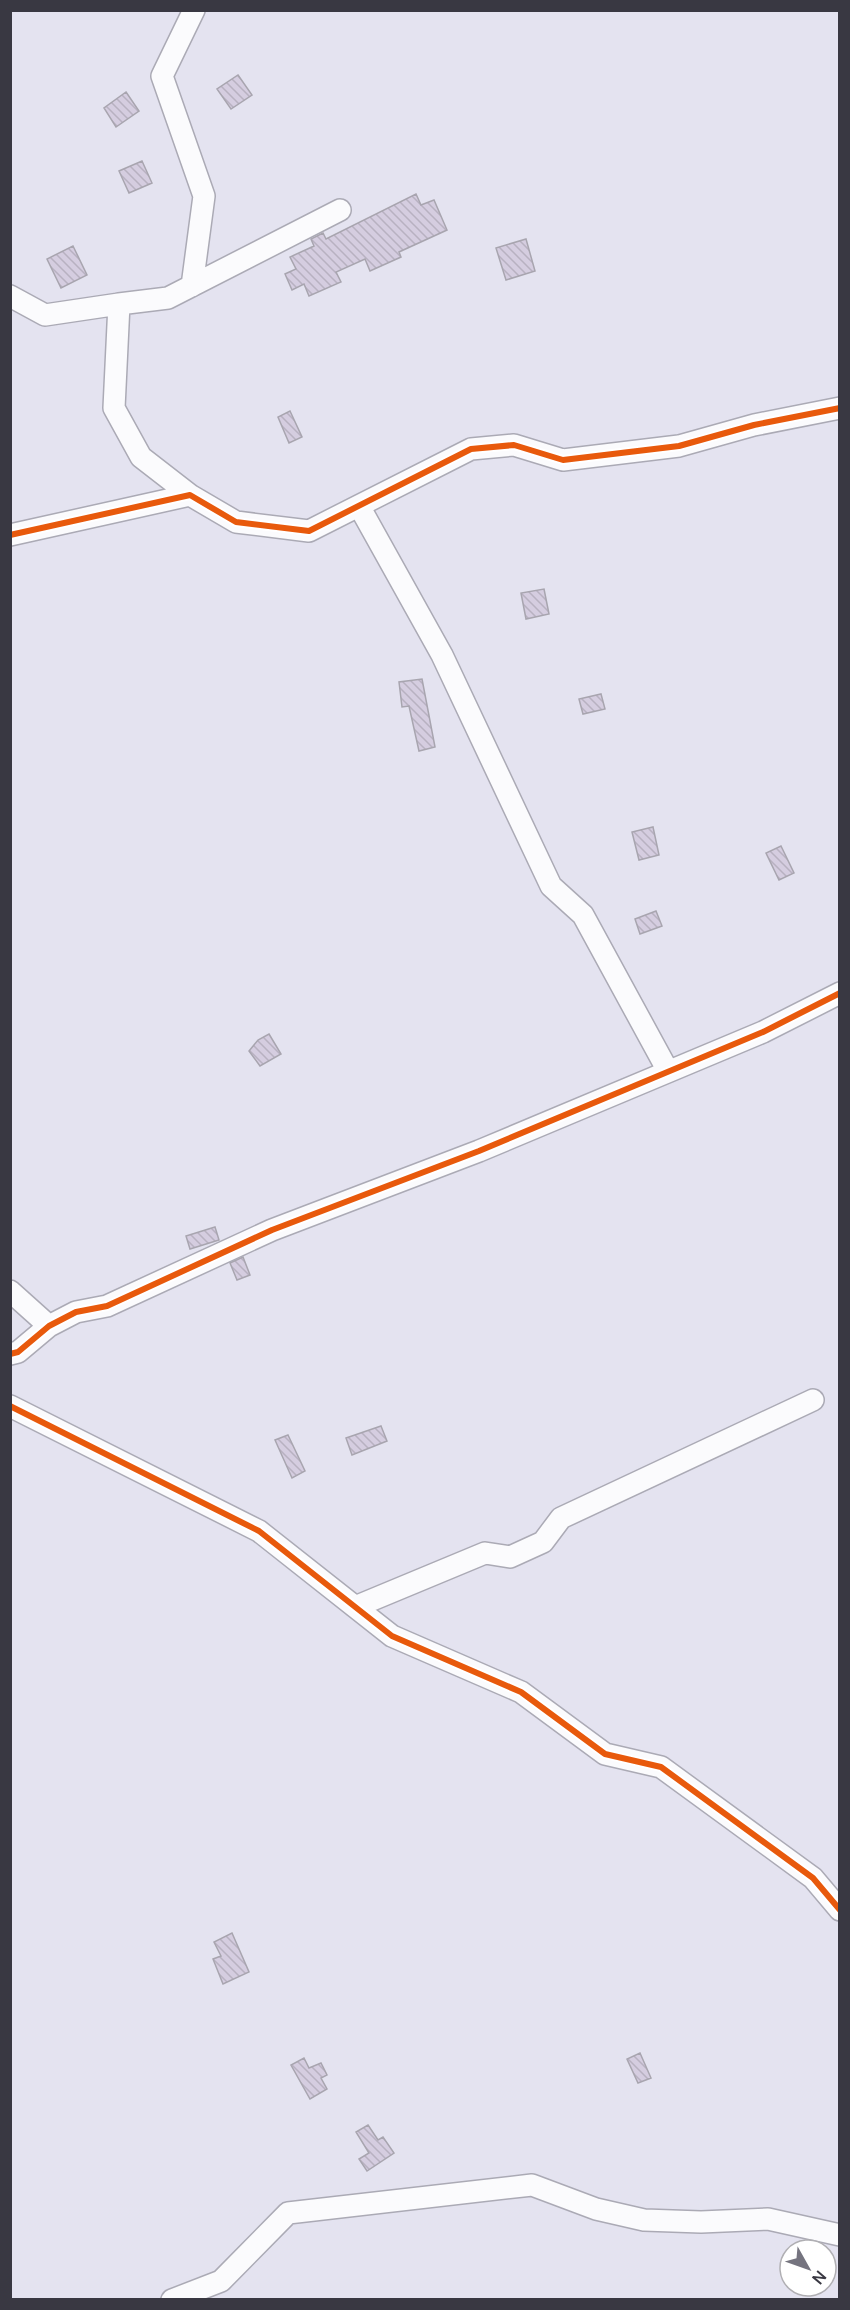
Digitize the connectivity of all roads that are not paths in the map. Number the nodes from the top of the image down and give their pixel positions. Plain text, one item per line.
1 (194, 10) edge
2 (340, 210) dead end
3 (192, 286) junction
4 (10, 296) edge
5 (120, 304) junction
6 (840, 408) edge
7 (190, 495) junction
8 (358, 506) junction
9 (10, 536) edge
10 (840, 993) edge
11 (668, 1071) junction
12 (10, 1291) edge
13 (49, 1326) junction
14 (10, 1354) edge
15 (813, 1400) dead end
16 (10, 1406) edge
17 (355, 1607) junction
18 (840, 1910) edge
19 (840, 2235) edge
20 (171, 2300) edge

1 - 3 street
2 - 3 street
3 - 5 street
4 - 5 street
5 - 7 street
6 - 8 street
7 - 8 street
7 - 9 street
8 - 11 street
10 - 11 street
11 - 13 street
12 - 13 street
13 - 14 street
15 - 17 street
16 - 17 street
17 - 18 street
19 - 20 street

